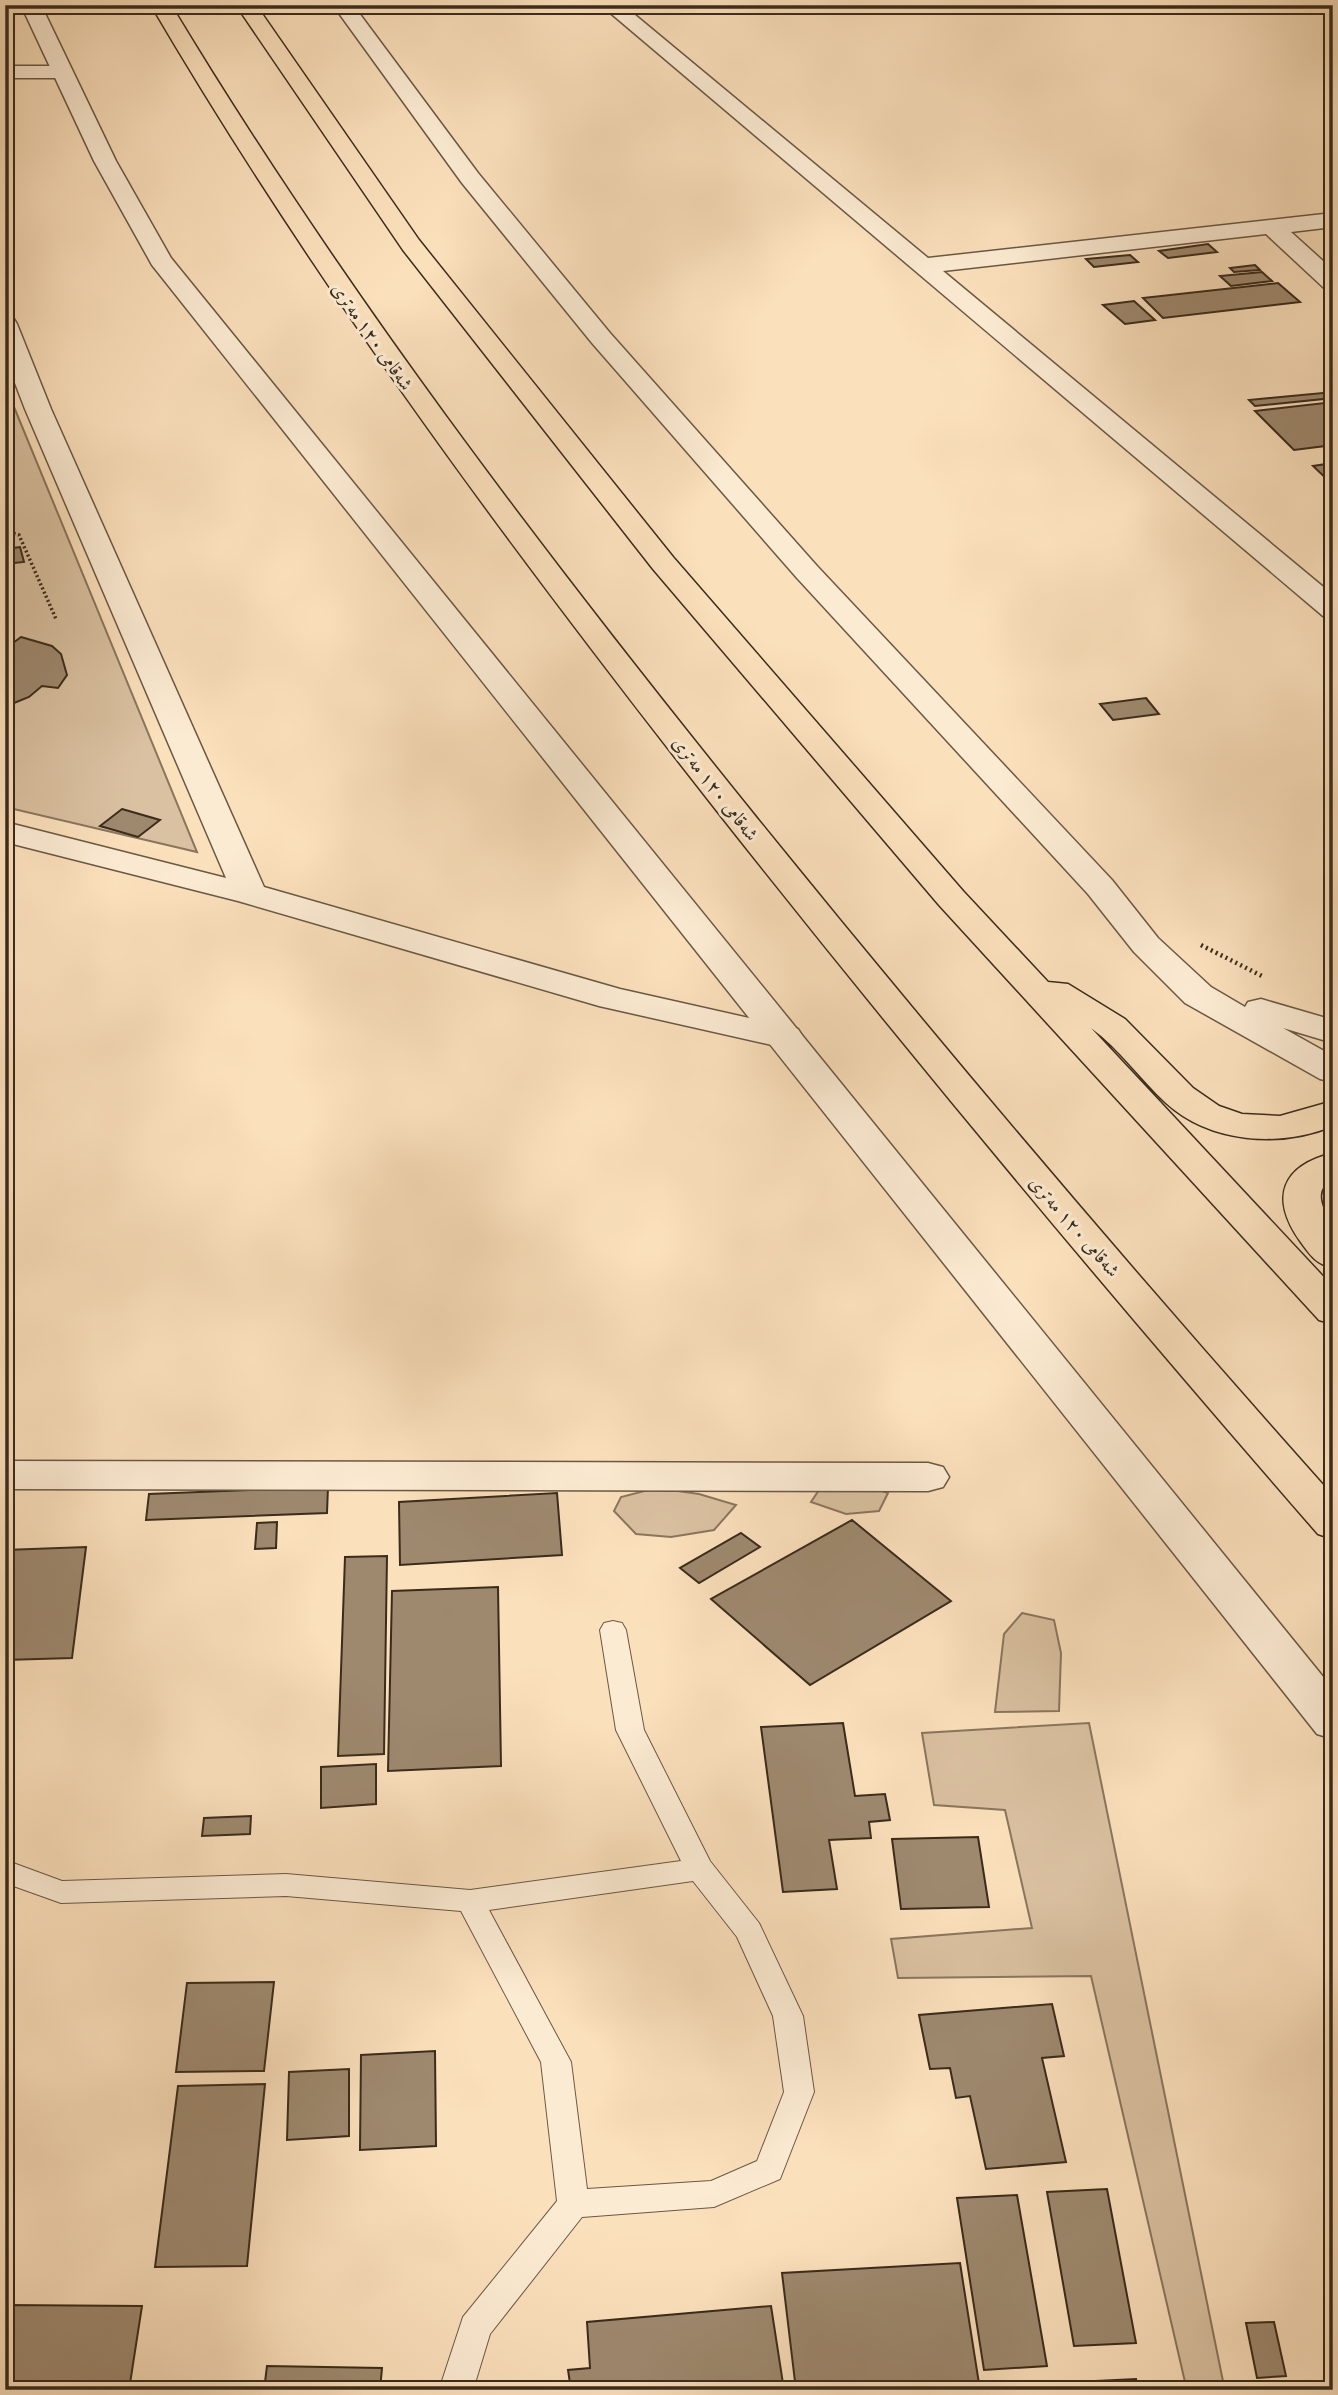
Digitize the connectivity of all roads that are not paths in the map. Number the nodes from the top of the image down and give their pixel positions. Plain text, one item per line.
1 (31, 5) edge
2 (161, 5) edge
3 (246, 5) edge
4 (343, 5) edge
5 (611, 5) edge
6 (5, 72) edge
7 (61, 72) junction
8 (1333, 220) edge
9 (1272, 227) junction
10 (921, 266) junction
11 (1333, 283) edge
12 (5, 324) edge
13 (1329, 603) edge
14 (5, 832) edge
15 (1100, 887) junction
16 (250, 894) junction
17 (1009, 961) junction
18 (1333, 1032) edge
19 (785, 1038) junction
20 (1333, 1071) edge
21 (1333, 1112) edge
22 (1333, 1164) edge
23 (1333, 1256) edge
24 (1333, 1311) edge
25 (5, 1475) edge
26 (928, 1477) dead end
27 (1333, 1524) edge
28 (613, 1630) dead end
29 (1333, 1723) edge
30 (700, 1869) junction
31 (5, 1871) edge
32 (470, 1900) junction
33 (573, 2204) junction
34 (456, 2390) edge

1 - 7 street
2 - 27 highway, شەقامی ١٢٠ مەتری
3 - 17 highway
4 - 15 street
5 - 10 street
6 - 7 street
7 - 19 street
8 - 9 street
9 - 10 street
9 - 11 street
10 - 13 street
12 - 16 street
14 - 16 street
15 - 18 street
15 - 20 street
16 - 19 street
17 - 21 highway
17 - 24 highway
19 - 29 street
22 - 23 highway
25 - 26 street
28 - 30 lane
30 - 32 lane
30 - 33 lane
31 - 32 lane
32 - 33 lane
33 - 34 lane

